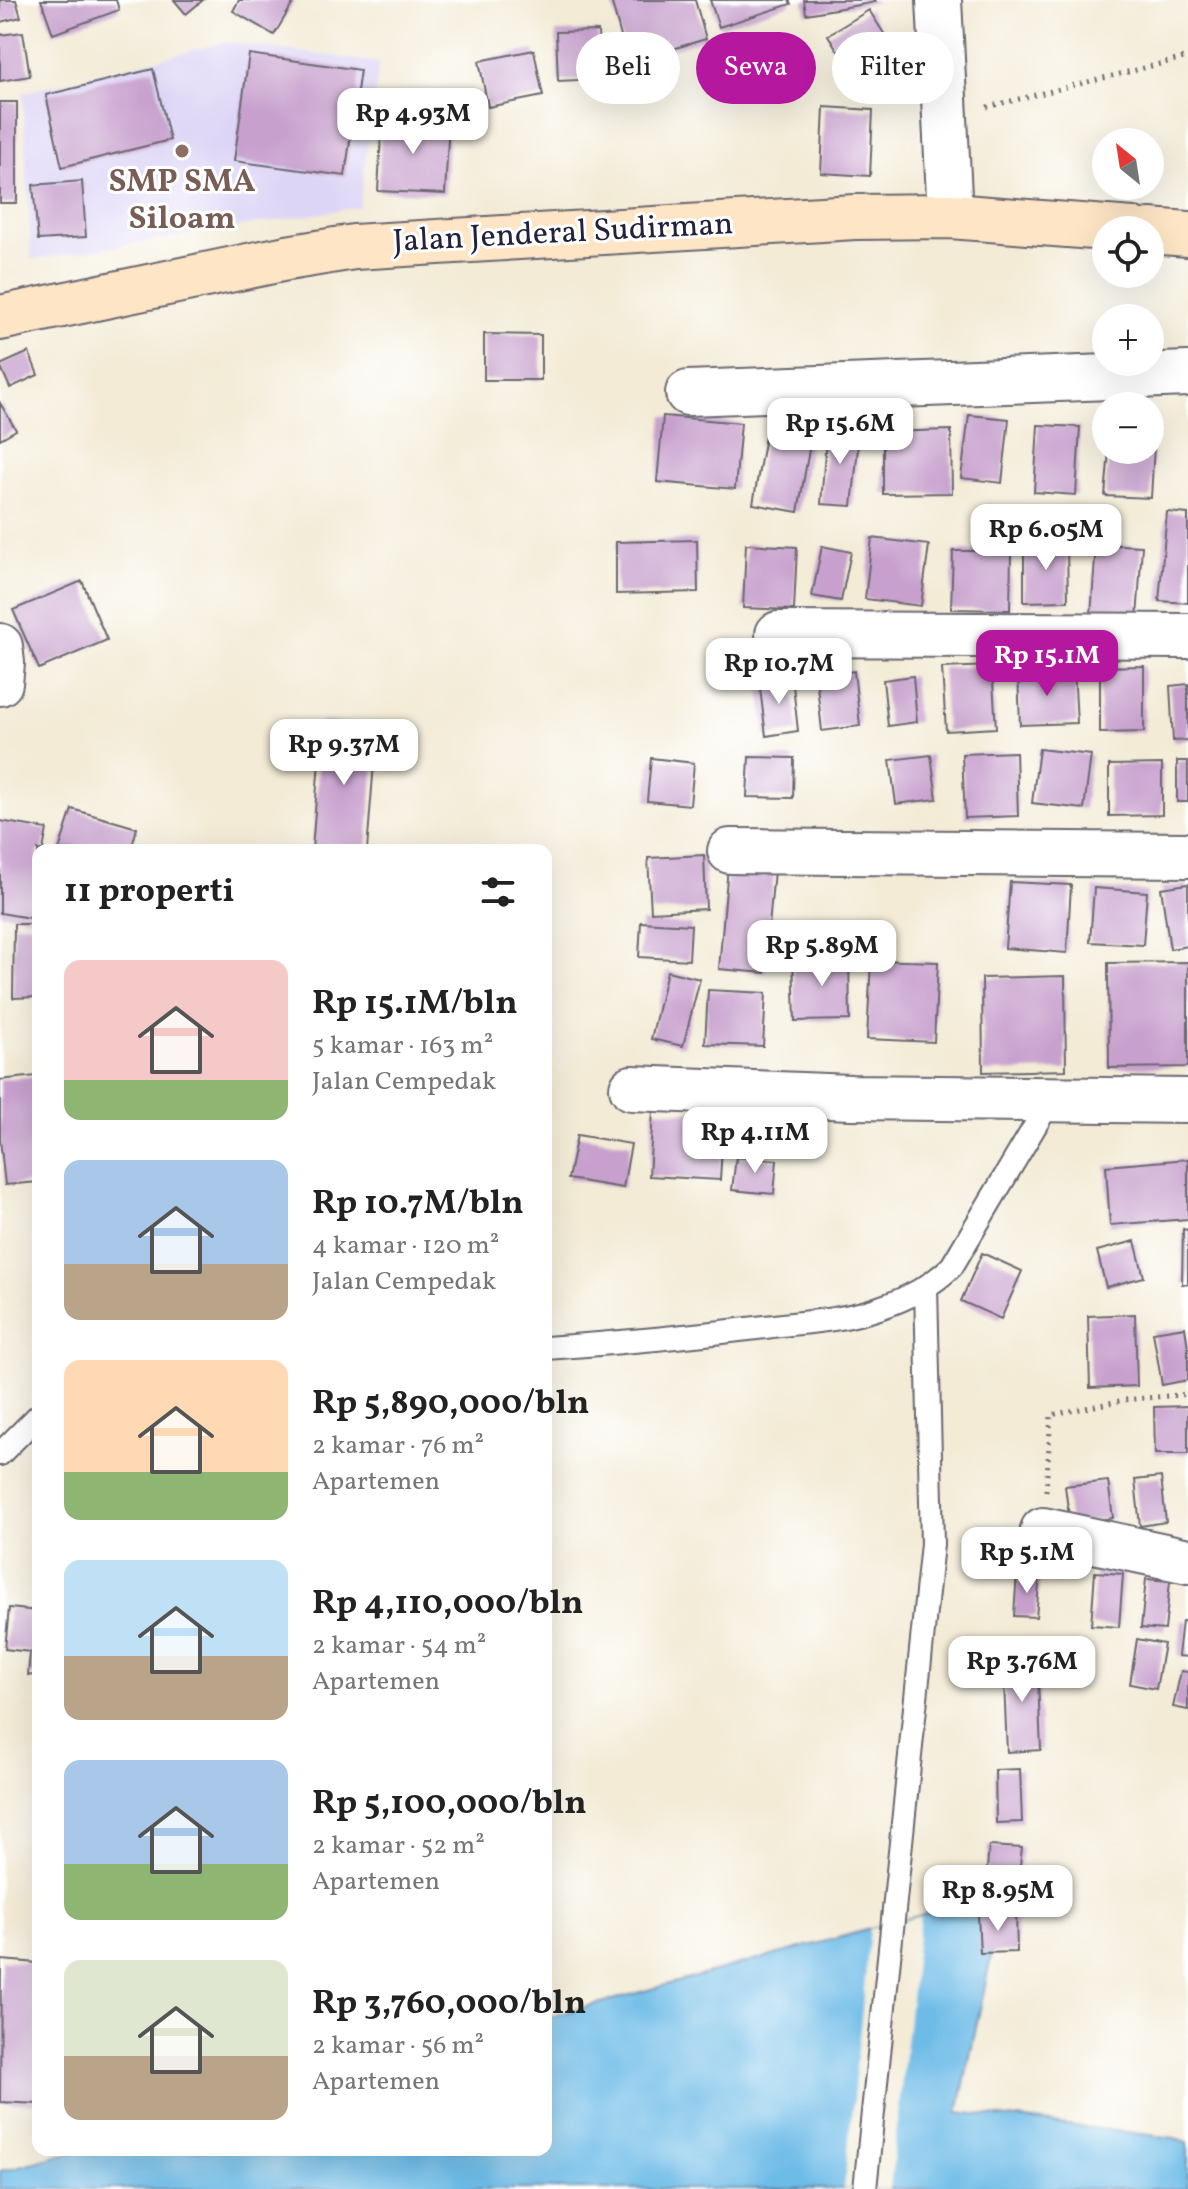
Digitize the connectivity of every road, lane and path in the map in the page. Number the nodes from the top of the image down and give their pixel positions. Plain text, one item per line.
1 (939, 0) edge
2 (1188, 57) edge
3 (943, 118) junction
4 (950, 216) junction
5 (1092, 227) edge
6 (1164, 232) edge
7 (1188, 234) edge
8 (0, 318) edge
9 (1188, 374) edge
10 (688, 393) dead end
11 (778, 634) dead end
12 (1188, 636) edge
13 (0, 646) edge
14 (0, 683) edge
15 (730, 851) dead end
16 (1188, 855) edge
17 (632, 1088) dead end
18 (1051, 1099) junction
19 (1188, 1101) edge
20 (926, 1287) junction
21 (552, 1347) edge
22 (1188, 1394) edge
23 (32, 1422) edge
24 (0, 1454) edge
25 (1043, 1530) joint
26 (1188, 1561) edge
27 (865, 2189) edge

1 - 3 street
2 - 3 path
3 - 4 street
4 - 5 main road, Jalan Jenderal Sudirman
4 - 8 main road, Jalan Jenderal Sudirman
6 - 7 main road
9 - 10 street
11 - 12 street
13 - 14 street
15 - 16 street
17 - 18 street
18 - 19 street
18 - 20 lane
20 - 21 lane
20 - 27 lane
22 - 25 path
23 - 24 lane
25 - 26 street

